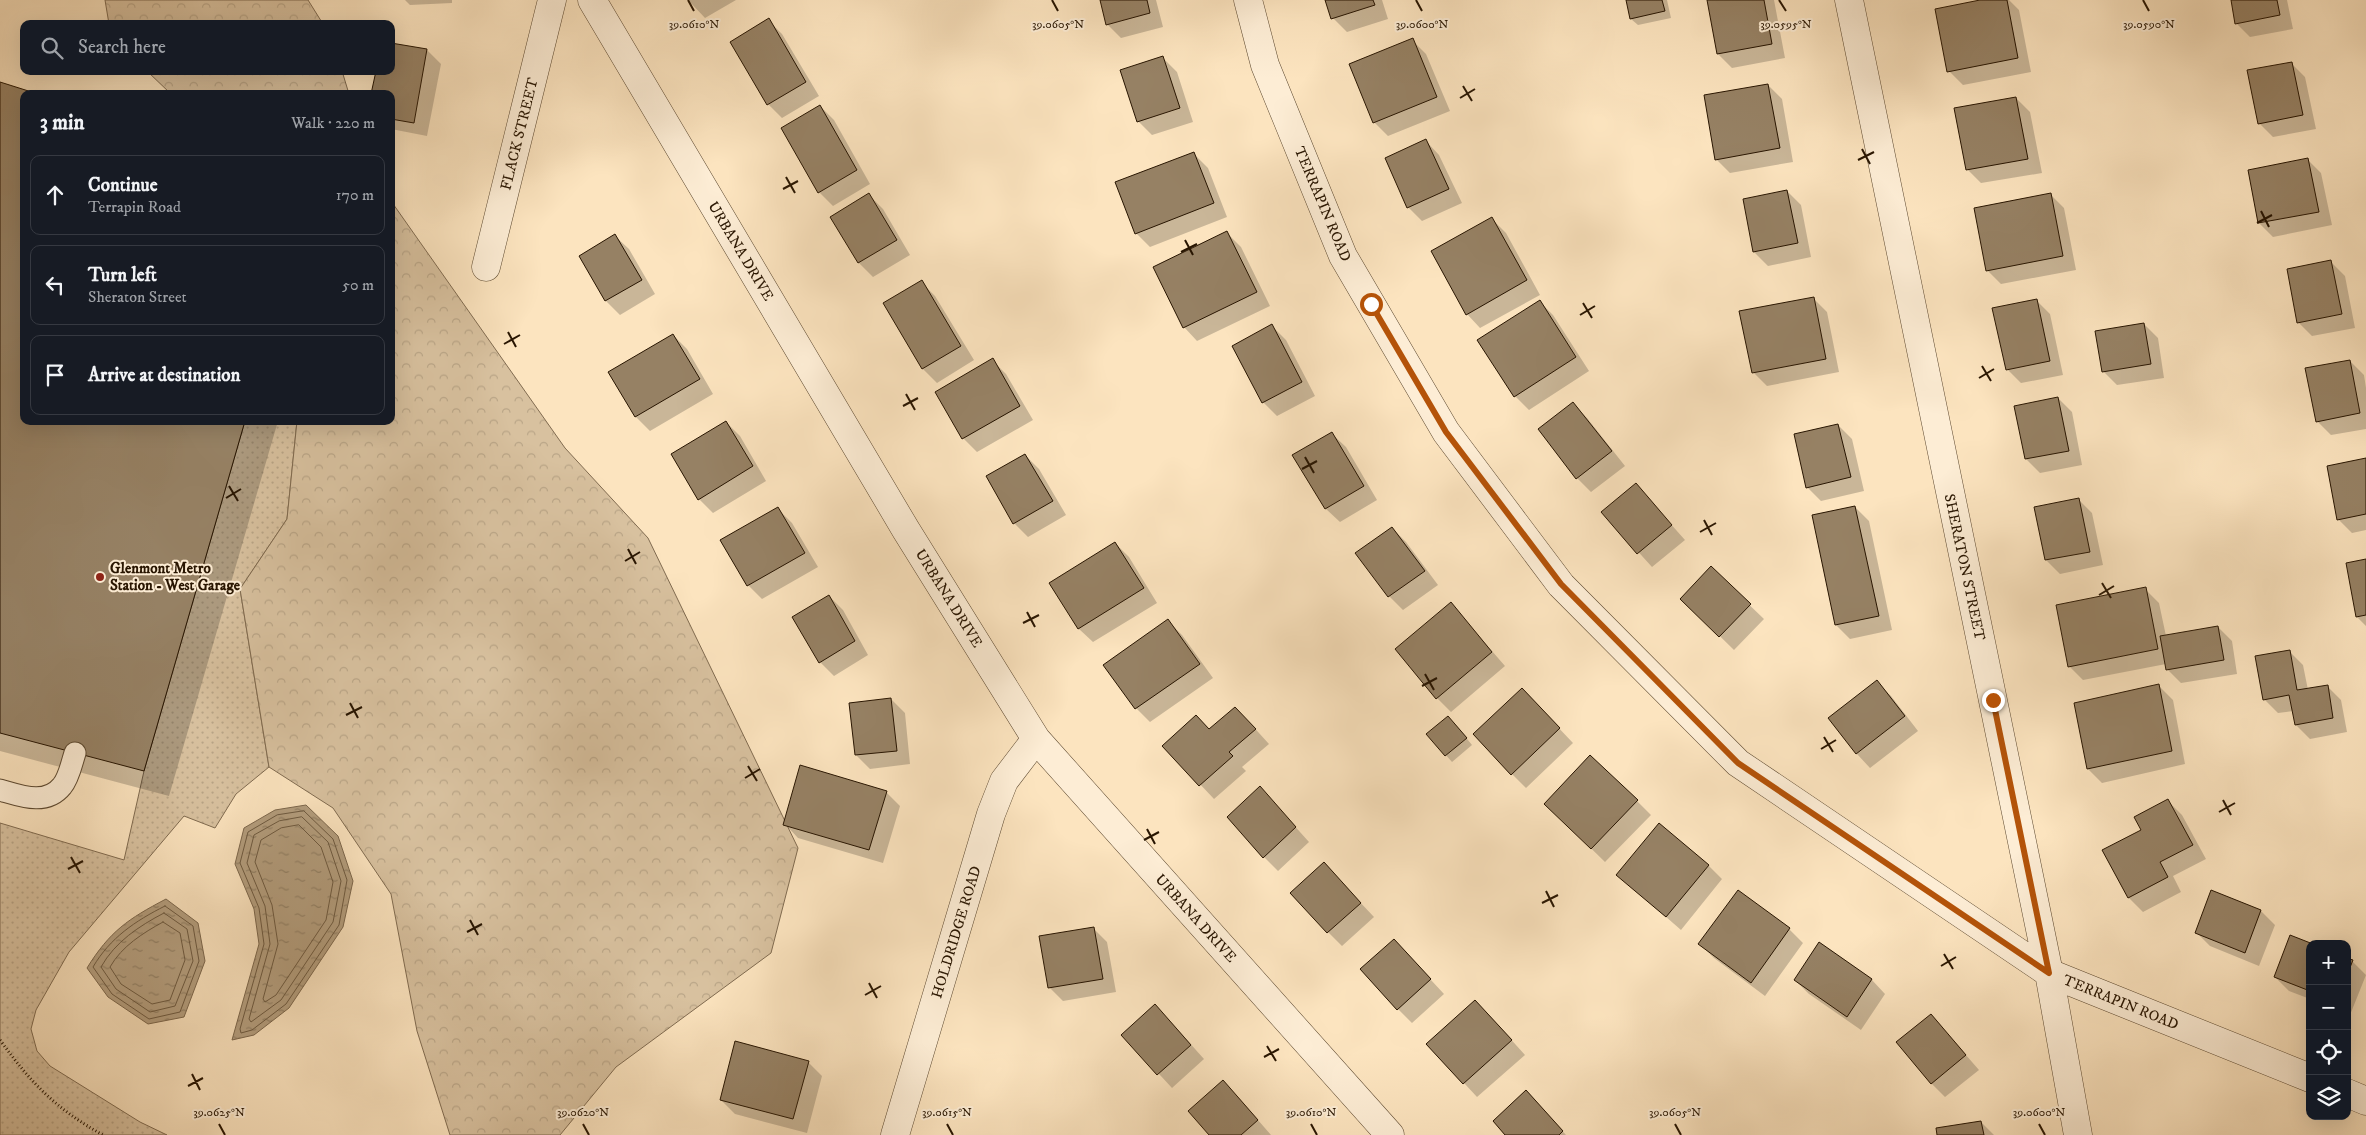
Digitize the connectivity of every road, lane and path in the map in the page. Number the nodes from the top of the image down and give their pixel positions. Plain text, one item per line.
1 (552, 0) edge
2 (592, 0) edge
3 (1248, 0) edge
4 (1849, 0) edge
5 (486, 267) dead end
6 (1036, 739) junction
7 (75, 753) dead end
8 (0, 790) edge
9 (2049, 973) junction
10 (0, 1040) edge
11 (2306, 1076) edge
12 (2351, 1095) edge
13 (2366, 1101) edge
14 (103, 1135) edge
15 (895, 1135) edge
16 (1390, 1135) edge
17 (2078, 1135) edge

1 - 5 street, FLACK STREET
2 - 6 street, URBANA DRIVE
3 - 9 street, TERRAPIN ROAD
4 - 9 street, SHERATON STREET
6 - 15 street, HOLDRIDGE ROAD
6 - 16 street, URBANA DRIVE
7 - 8 lane
9 - 11 street, TERRAPIN ROAD
9 - 17 street, SHERATON STREET
10 - 14 path
12 - 13 street

